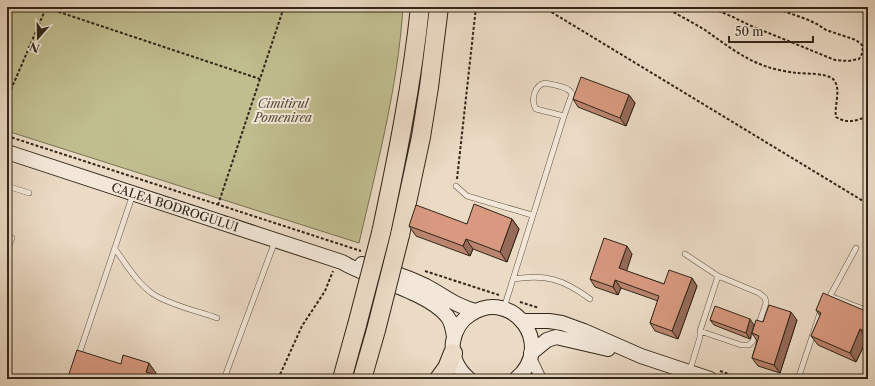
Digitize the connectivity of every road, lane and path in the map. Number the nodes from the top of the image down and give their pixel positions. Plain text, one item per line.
1 (45, 7) edge
2 (284, 7) edge
3 (420, 7) edge
4 (439, 7) edge
5 (476, 7) edge
6 (544, 7) edge
7 (665, 7) edge
8 (709, 7) edge
9 (772, 7) edge
10 (846, 7) edge
11 (868, 13) edge
12 (260, 78) junction
13 (7, 99) edge
14 (564, 116) junction
15 (868, 116) edge
16 (7, 136) edge
17 (7, 152) edge
18 (7, 186) edge
19 (456, 186) joint
20 (29, 193) dead end
21 (134, 193) junction
22 (868, 204) edge
23 (218, 205) junction
24 (532, 216) junction
25 (12, 238) dead end
26 (275, 240) junction
27 (856, 248) dead end
28 (115, 249) junction
29 (7, 251) edge
30 (361, 251) dead end
31 (685, 254) dead end
32 (340, 262) junction
33 (419, 269) dead end
34 (718, 276) junction
35 (513, 279) junction
36 (830, 296) junction
37 (590, 299) dead end
38 (517, 301) dead end
39 (504, 303) junction
40 (530, 305) dead end
41 (476, 311) junction
42 (868, 311) edge
43 (217, 318) dead end
44 (522, 321) junction
45 (700, 331) junction
46 (454, 345) junction
47 (531, 356) junction
48 (641, 356) junction
49 (76, 365) edge
50 (689, 372) junction
51 (224, 379) edge
52 (278, 379) edge
53 (342, 379) edge
54 (362, 379) edge
55 (439, 379) edge
56 (469, 379) edge
57 (516, 379) edge
58 (541, 379) edge
59 (710, 379) edge
60 (798, 379) edge

1 - 12 path
1 - 13 path
2 - 12 path
3 - 53 highway, bridge
4 - 54 highway, bridge
5 - 19 path
6 - 22 path
7 - 15 path
8 - 9 path
10 - 11 path
12 - 23 path
14 - 14 lane
14 - 24 lane
16 - 23 path
17 - 21 main road, CALEA BODROGULUI
18 - 20 lane
19 - 24 lane
21 - 26 main road, CALEA BODROGULUI
21 - 28 lane
23 - 30 path
24 - 35 lane
25 - 29 lane
26 - 32 main road, CALEA BODROGULUI
26 - 51 lane
27 - 36 lane
28 - 43 lane
28 - 49 lane
31 - 34 lane
32 - 41 main road, CALEA BODROGULUI
32 - 46 main road, CALEA BODROGULUI
32 - 52 path
33 - 39 path
34 - 45 lane
34 - 45 lane
35 - 37 lane
35 - 39 lane
36 - 42 lane
36 - 60 lane
38 - 40 path
39 - 41 main road, CALEA BODROGULUI
39 - 44 main road
41 - 46 main road, CALEA BODROGULUI
44 - 47 main road
44 - 48 main road
45 - 50 lane
46 - 55 highway
46 - 56 main road, CALEA BODROGULUI
47 - 48 main road
47 - 57 main road
47 - 58 street
48 - 50 main road
50 - 59 main road

